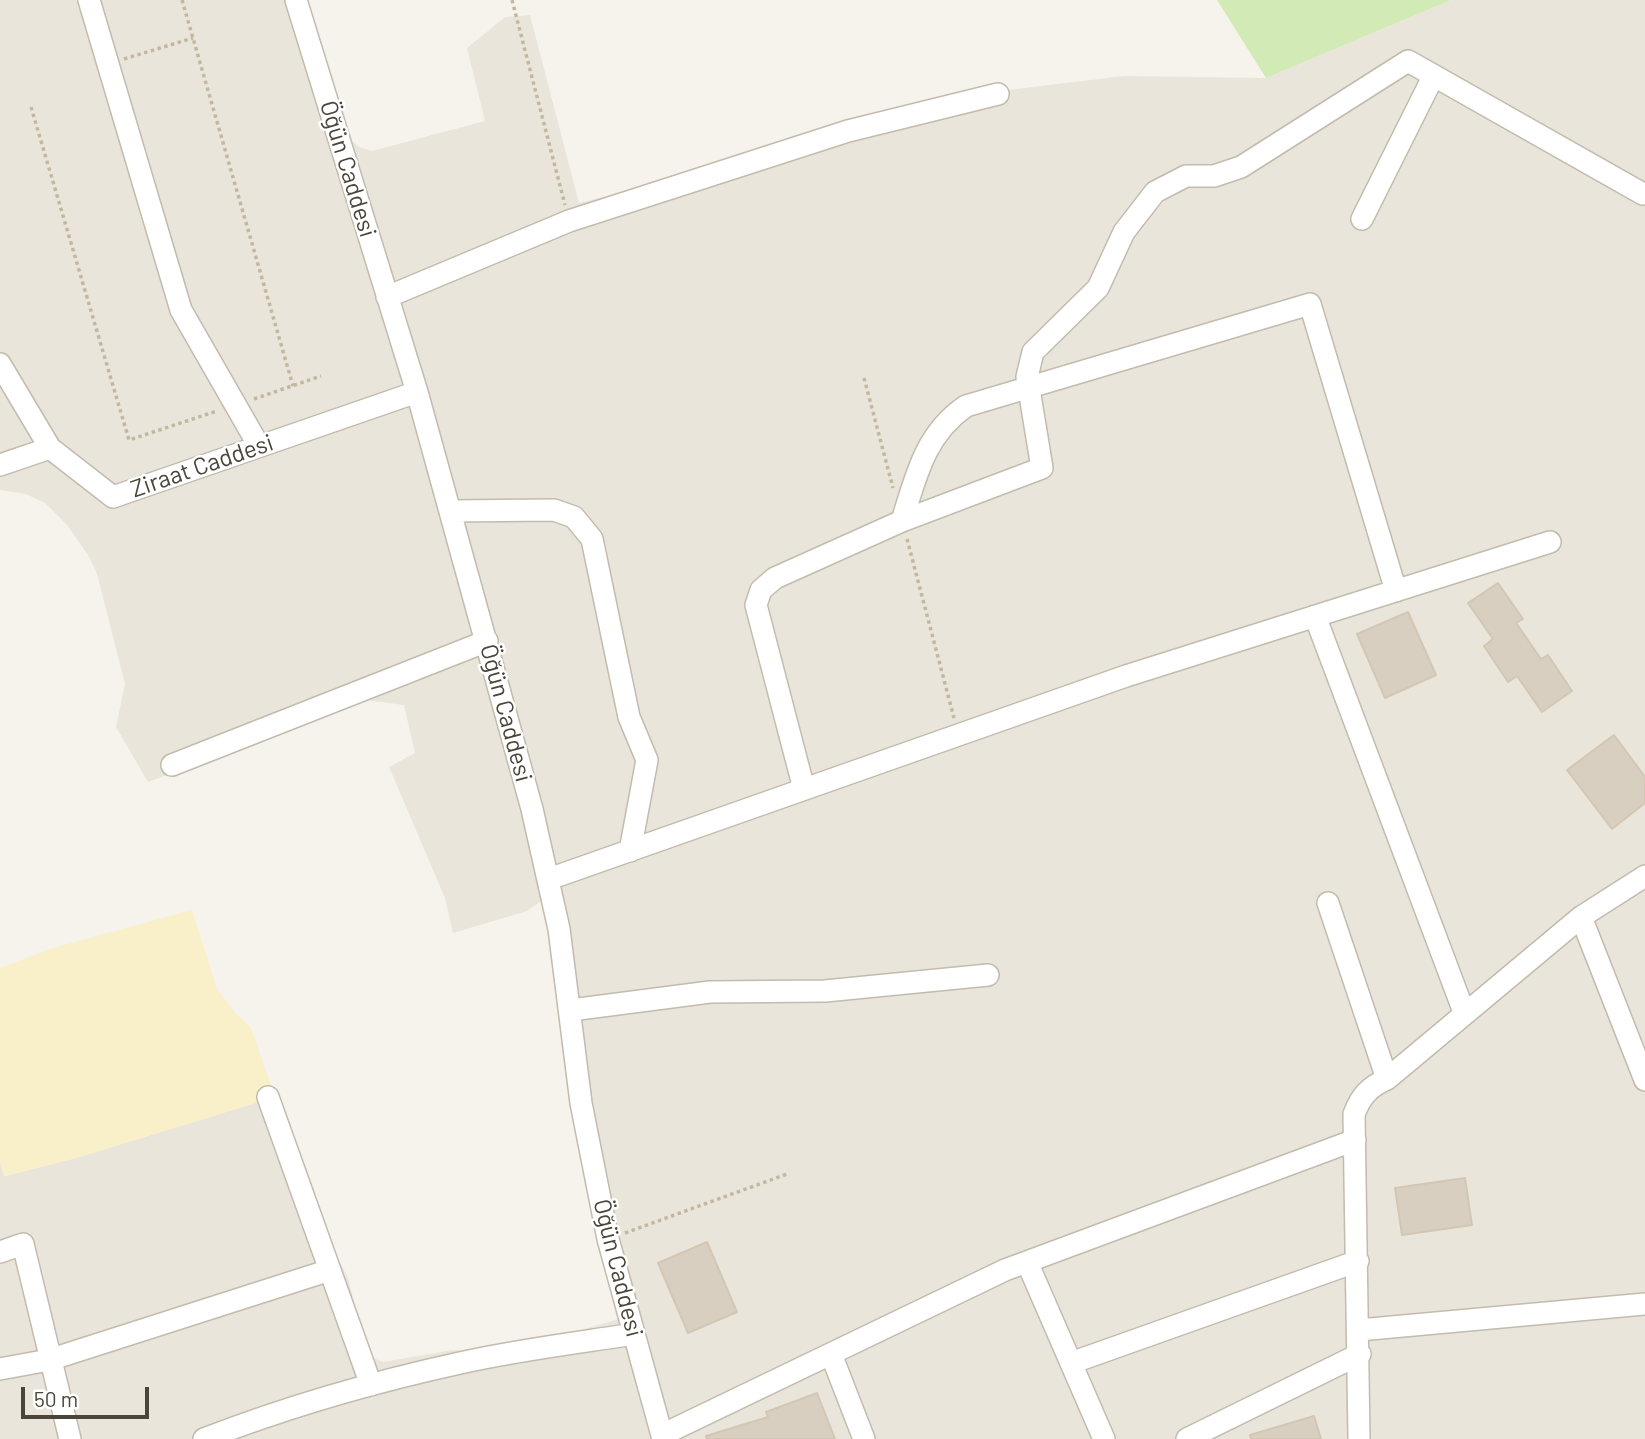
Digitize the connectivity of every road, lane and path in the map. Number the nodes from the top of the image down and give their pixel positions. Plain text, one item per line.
1 (89, 0) edge
2 (182, 0) edge
3 (296, 0) edge
4 (512, 0) edge
5 (192, 38) junction
6 (108, 65) junction
7 (1433, 77) junction
8 (998, 94) dead end
9 (31, 107) dead end
10 (1644, 194) edge
11 (1362, 219) dead end
12 (569, 221) junction
13 (387, 297) junction
14 (0, 364) edge
15 (321, 376) dead end
16 (864, 378) dead end
17 (293, 386) junction
18 (1028, 386) junction
19 (416, 392) junction
20 (235, 405) junction
21 (259, 446) junction
22 (50, 448) junction
23 (0, 465) edge
24 (450, 511) junction
25 (902, 521) junction
26 (1550, 542) dead end
27 (1396, 591) junction
28 (1315, 616) junction
29 (487, 641) junction
30 (958, 735) junction
31 (172, 765) dead end
32 (804, 789) junction
33 (630, 850) junction
34 (1645, 876) edge
35 (549, 879) junction
36 (1328, 903) dead end
37 (1581, 916) junction
38 (988, 975) dead end
39 (571, 1010) junction
40 (1464, 1012) junction
41 (1387, 1079) junction
42 (1645, 1080) edge
43 (268, 1097) dead end
44 (1355, 1140) junction
45 (787, 1174) dead end
46 (608, 1240) junction
47 (0, 1252) edge
48 (1358, 1261) junction
49 (1027, 1262) junction
50 (330, 1270) junction
51 (1645, 1304) edge
52 (1359, 1330) junction
53 (634, 1334) junction
54 (831, 1354) junction
55 (1360, 1354) junction
56 (49, 1360) junction
57 (1071, 1363) junction
58 (0, 1369) edge
59 (371, 1385) junction
60 (662, 1437) edge
61 (70, 1439) edge
62 (204, 1439) edge
63 (864, 1439) edge
64 (1104, 1439) edge
65 (1187, 1439) edge
66 (1359, 1439) edge

1 - 6 street
2 - 5 path
3 - 13 street, Öğün Caddesi
4 - 12 path
5 - 6 path
5 - 17 path
6 - 20 street
7 - 10 street
7 - 11 street
7 - 18 street
8 - 12 street
9 - 20 path
12 - 13 street
13 - 19 street, Öğün Caddesi
14 - 22 street
15 - 17 path
16 - 25 path
17 - 20 path
18 - 25 street
18 - 25 street
18 - 27 street
19 - 21 street, Ziraat Caddesi
19 - 24 street, Öğün Caddesi
20 - 21 street
21 - 22 street, Ziraat Caddesi
22 - 23 street
24 - 29 street, Öğün Caddesi
24 - 33 street
25 - 30 path
25 - 32 street
26 - 27 street
27 - 28 street
28 - 30 street
28 - 40 street
29 - 31 street
29 - 35 street, Öğün Caddesi
30 - 32 street
32 - 33 street
33 - 35 street
34 - 37 street
35 - 39 street, Öğün Caddesi
36 - 41 street
37 - 40 street
37 - 42 street
38 - 39 street
39 - 46 street, Öğün Caddesi
40 - 41 street
41 - 44 street
43 - 50 street
44 - 48 street
44 - 49 street
45 - 46 path
46 - 53 street, Öğün Caddesi
47 - 56 street
48 - 52 street
48 - 57 street
49 - 54 street
49 - 57 street
50 - 56 street
50 - 59 street
51 - 52 street
52 - 55 street
53 - 59 street
53 - 60 street, Öğün Caddesi
54 - 60 street
54 - 63 street
55 - 65 street
55 - 66 street
56 - 58 street
56 - 61 street
57 - 64 street
59 - 62 street

